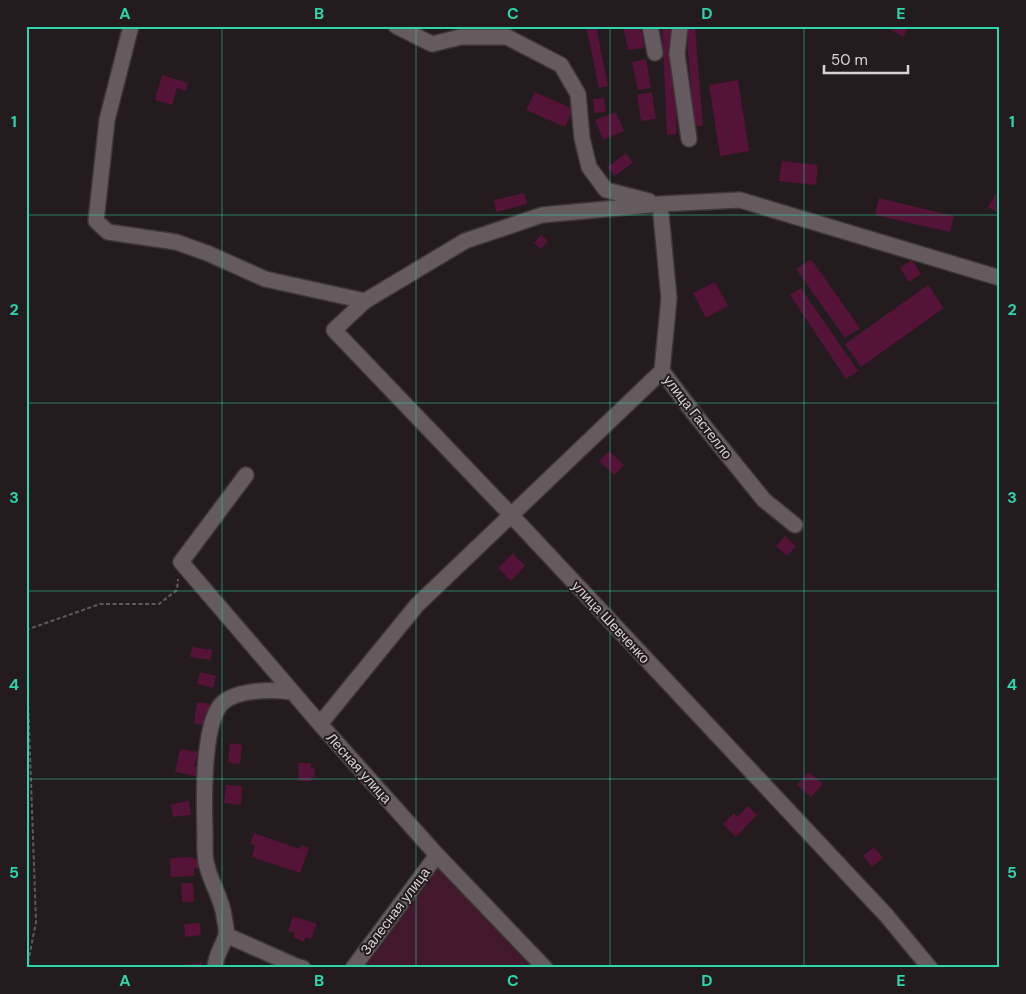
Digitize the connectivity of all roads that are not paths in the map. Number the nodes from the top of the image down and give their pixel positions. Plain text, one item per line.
1 (131, 26) edge
2 (396, 26) edge
3 (650, 26) edge
4 (680, 26) edge
5 (655, 53) dead end
6 (689, 139) dead end
7 (660, 204) junction
8 (1000, 278) edge
9 (365, 301) junction
10 (662, 371) junction
11 (246, 474) dead end
12 (512, 516) junction
13 (795, 525) dead end
14 (292, 692) junction
15 (320, 724) junction
16 (437, 854) junction
17 (226, 935) junction
18 (215, 968) edge
19 (303, 968) edge
20 (353, 968) edge
21 (545, 968) edge
22 (930, 968) edge

1 - 9 street
2 - 7 street
3 - 5 street
4 - 6 street
7 - 8 street
7 - 9 street
7 - 10 street, улица Гастелло
9 - 12 street, улица Шевченко
10 - 12 street
10 - 13 street, улица Гастелло
11 - 14 street, Лесная улица
12 - 15 street
12 - 22 street, улица Шевченко
14 - 15 street, Лесная улица
14 - 17 street
15 - 16 street, Лесная улица
16 - 20 street, Залесная улица
16 - 21 street, Лесная улица
17 - 18 street
17 - 19 street

